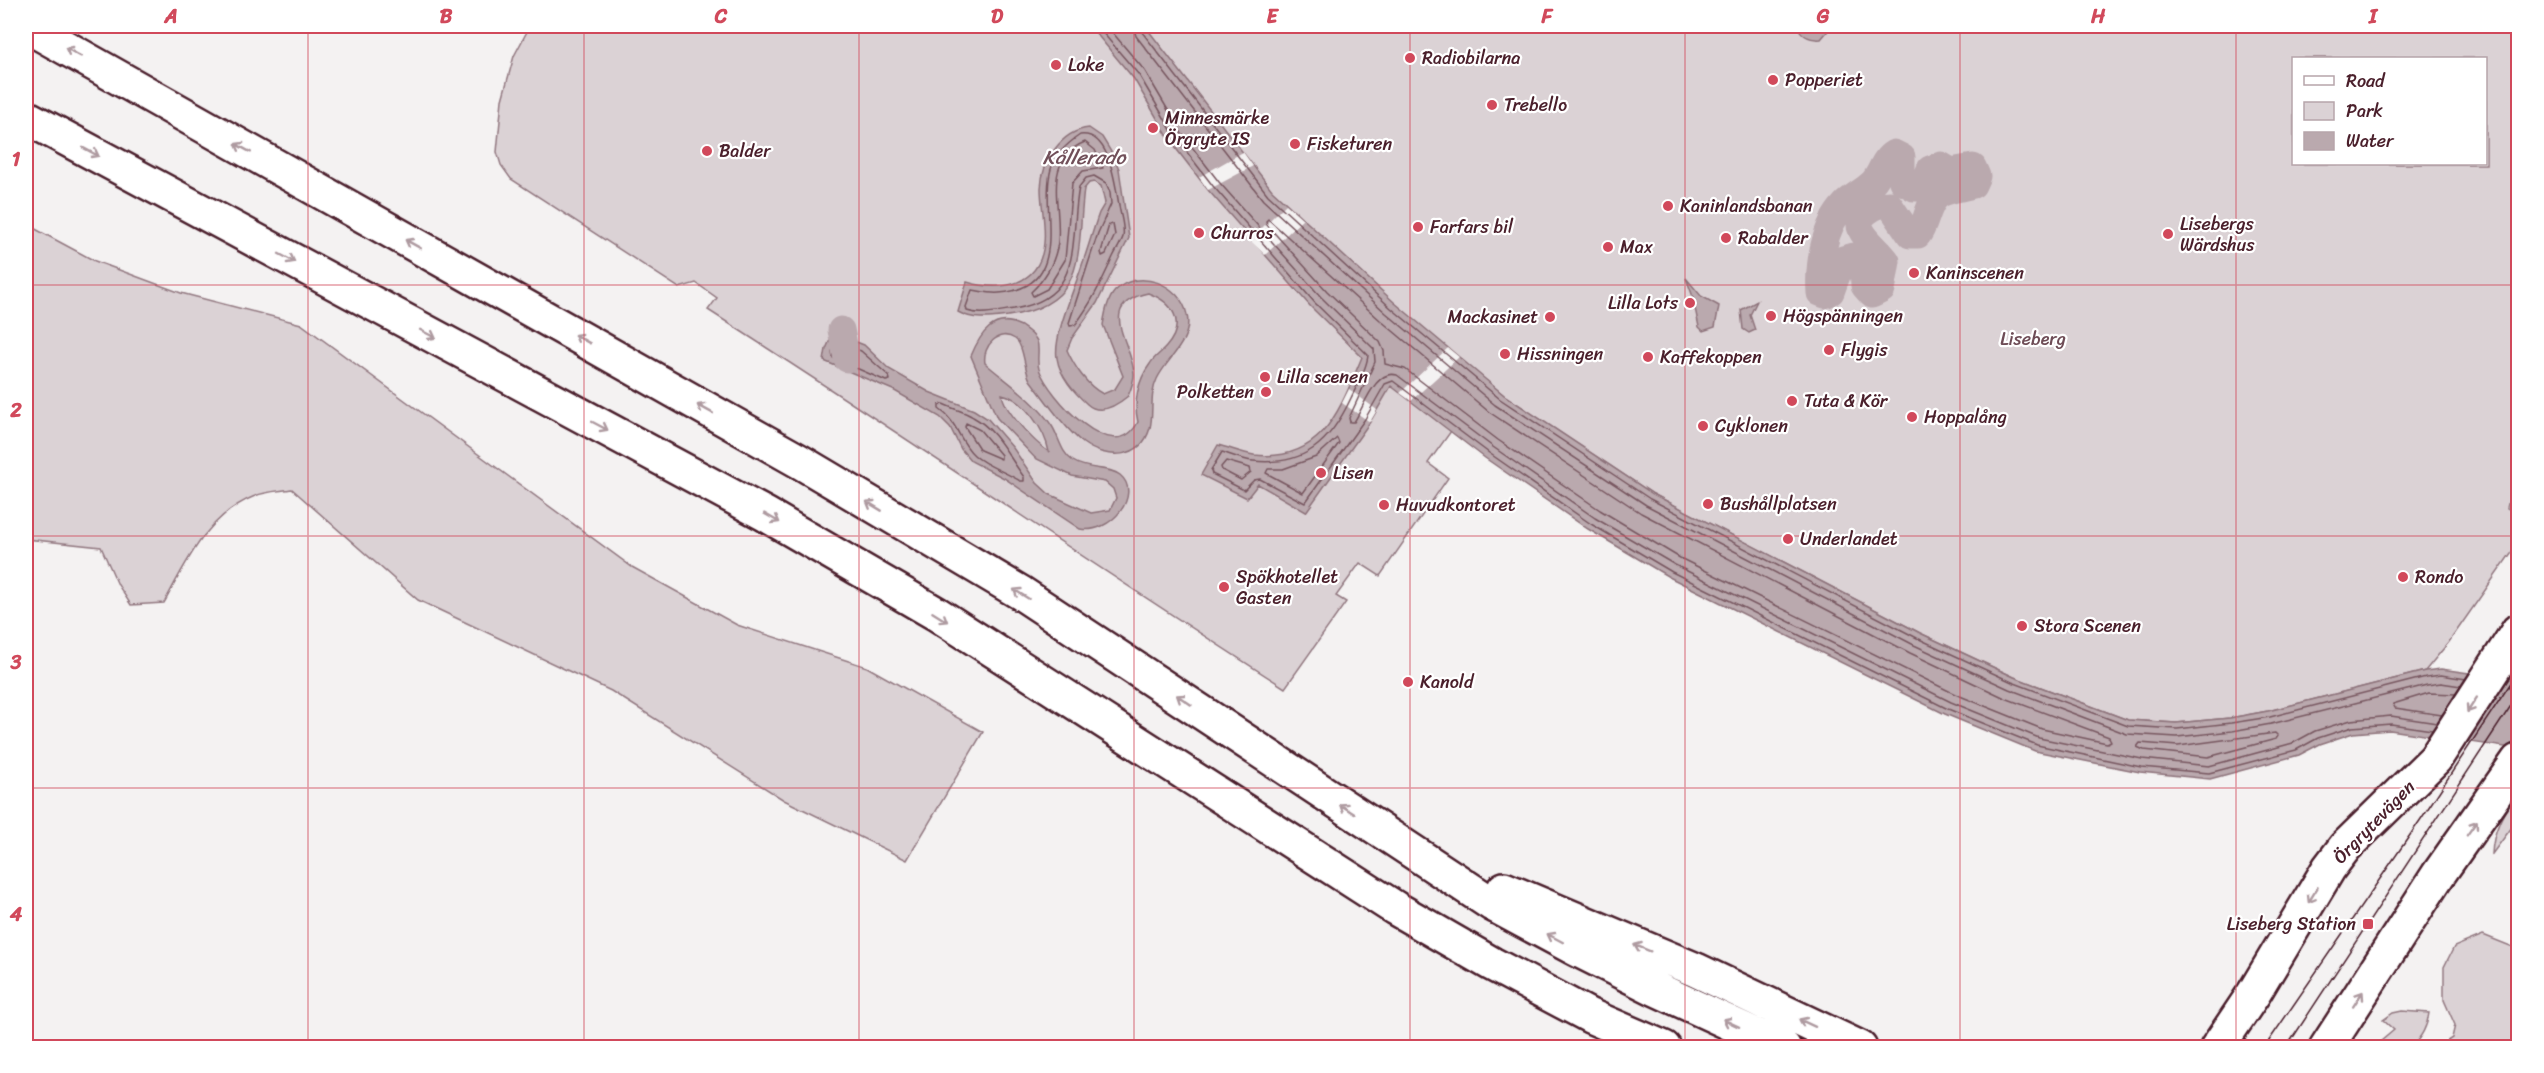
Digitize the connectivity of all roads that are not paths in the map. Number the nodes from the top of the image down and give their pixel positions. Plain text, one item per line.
1 (27, 26) edge
2 (30, 120) edge
3 (2518, 631) edge
4 (2518, 761) edge
5 (1396, 840) junction
6 (1590, 1016) junction
7 (1637, 1047) edge
8 (1664, 1047) edge
9 (1784, 1047) edge
10 (1860, 1047) edge
11 (2217, 1047) edge
12 (2326, 1047) edge

5 -> 1 main road
2 -> 6 main road
3 -> 11 main road, Örgrytevägen
12 -> 4 main road
9 -> 5 main road
10 -> 5 main road
6 - 7 main road
6 - 8 main road

